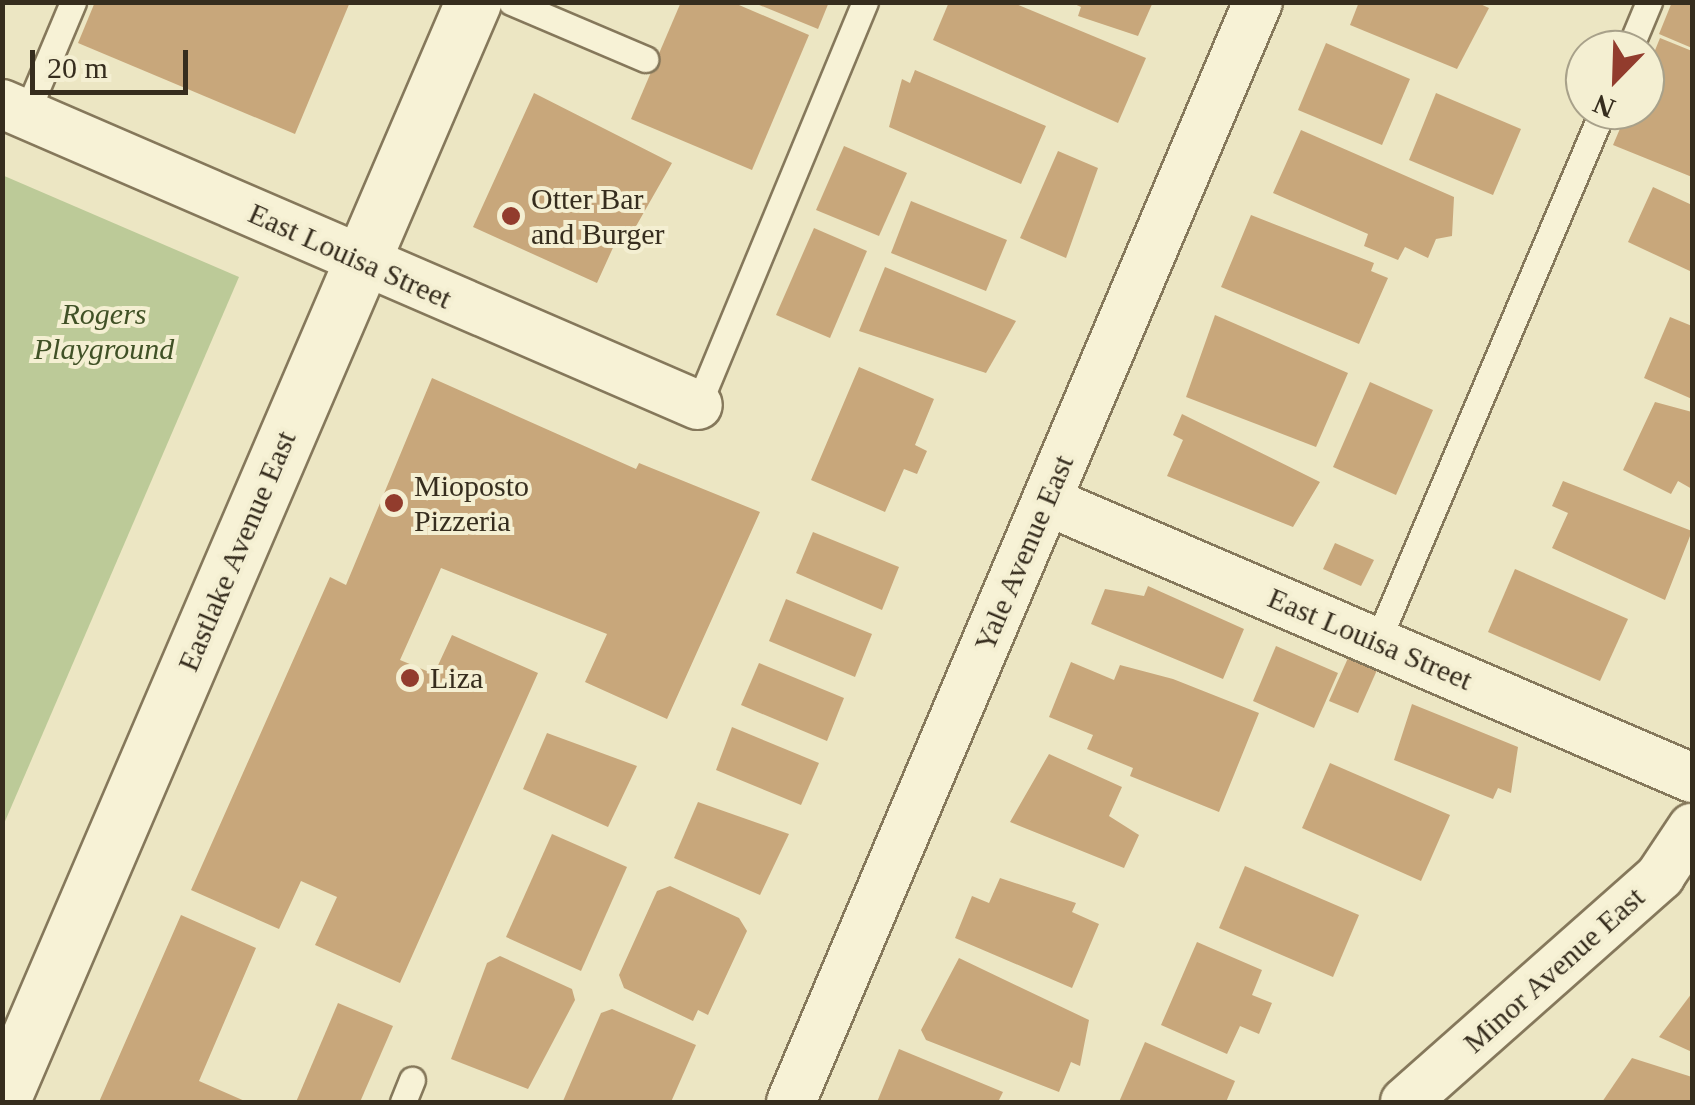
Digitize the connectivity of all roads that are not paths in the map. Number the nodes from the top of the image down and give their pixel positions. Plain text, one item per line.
1 (74, 2) edge
2 (474, 2) edge
3 (511, 2) edge
4 (866, 2) edge
5 (1258, 2) edge
6 (1649, 2) edge
7 (1637, 30) edge
8 (645, 59) dead end
9 (14, 109) edge
10 (1595, 130) edge
11 (362, 260) junction
12 (698, 405) joint
13 (1046, 500) junction
14 (1377, 642) junction
15 (1692, 778) edge
16 (1692, 828) edge
17 (2, 1100) edge
18 (790, 1102) edge
19 (1405, 1102) edge

1 - 9 lane
2 - 11 main road, Eastlake Avenue East
3 - 8 lane
4 - 12 lane
5 - 13 street, Yale Avenue East
6 - 7 lane
9 - 11 street, East Louisa Street
10 - 14 lane
11 - 12 street, East Louisa Street
11 - 17 main road, Eastlake Avenue East
13 - 14 street, East Louisa Street
13 - 18 street, Yale Avenue East
14 - 15 street, East Louisa Street
16 - 19 street, Minor Avenue East

